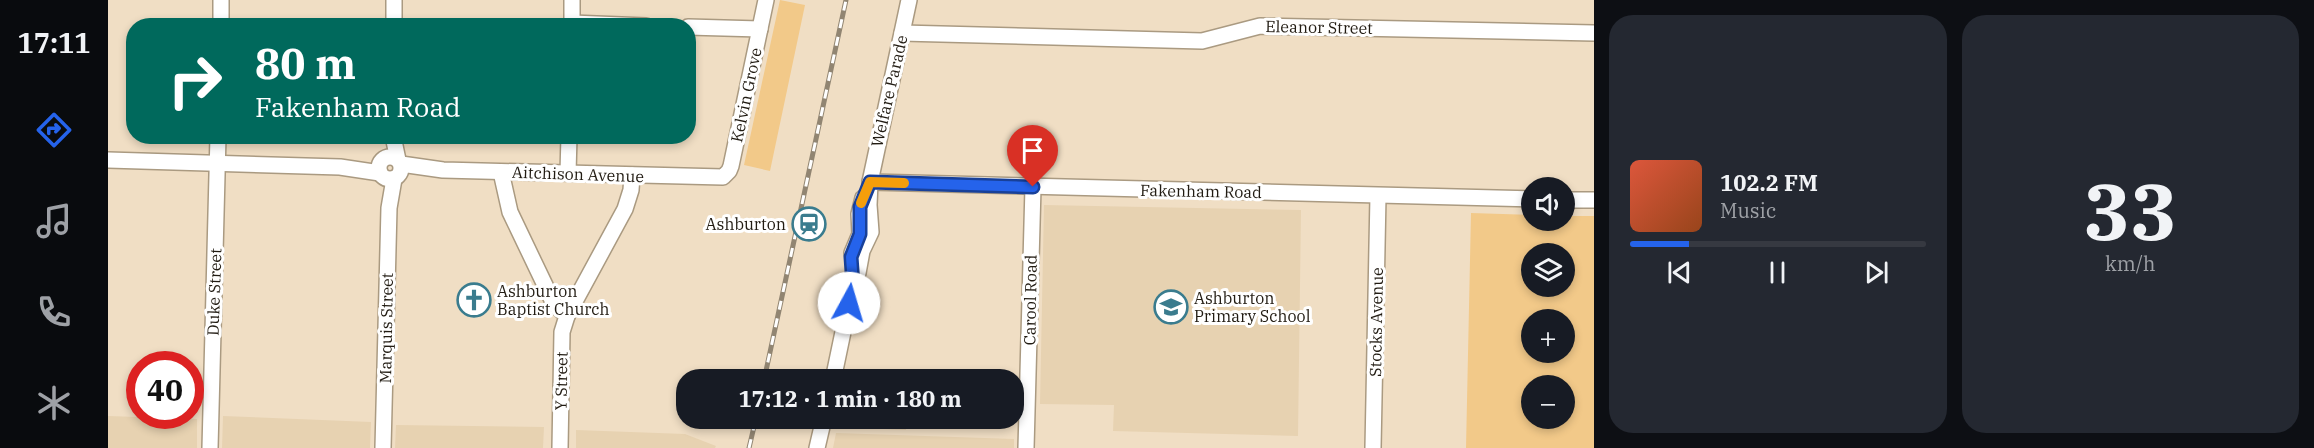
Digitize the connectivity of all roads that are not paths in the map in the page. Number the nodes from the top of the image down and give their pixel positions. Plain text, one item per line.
1 (221, 0) edge
2 (394, 0) edge
3 (572, 0) edge
4 (766, 0) edge
5 (909, 0) edge
6 (221, 18) edge
7 (394, 18) edge
8 (572, 18) edge
9 (696, 27) edge
10 (760, 29) junction
11 (902, 33) junction
12 (1594, 33) edge
13 (218, 144) edge
14 (392, 144) edge
15 (569, 144) edge
16 (108, 160) edge
17 (218, 163) junction
18 (390, 168) junction
19 (494, 171) junction
20 (568, 173) junction
21 (638, 175) junction
22 (713, 177) joint
23 (870, 182) junction
24 (1033, 187) junction
25 (1378, 196) junction
26 (1521, 199) edge
27 (1575, 200) edge
28 (1594, 200) edge
29 (567, 316) junction
30 (834, 369) edge
31 (822, 429) edge
32 (818, 446) edge
33 (210, 448) edge
34 (383, 448) edge
35 (560, 448) edge
36 (1026, 448) edge
37 (1373, 448) edge

1 - 6 street
2 - 7 street
3 - 8 street
4 - 10 street, Kelvin Grove
5 - 11 street, Welfare Parade
9 - 10 street
10 - 22 street, Kelvin Grove
11 - 12 street, Eleanor Street
11 - 23 street, Welfare Parade
13 - 17 street, Duke Street
14 - 18 street, Marquis Street
15 - 20 street
16 - 17 street, Aitchison Avenue
17 - 18 street, Aitchison Avenue
17 - 33 street, Duke Street
18 - 19 street, Aitchison Avenue
18 - 34 street, Marquis Street
19 - 20 street, Aitchison Avenue
19 - 29 street
20 - 21 street, Aitchison Avenue
21 - 22 street, Aitchison Avenue
21 - 29 street, Y Street
23 - 24 street, Fakenham Road
23 - 30 street, Welfare Parade
24 - 25 street, Fakenham Road
24 - 36 street, Carool Road
25 - 26 street, Fakenham Road
25 - 37 street, Stocks Avenue
27 - 28 street
29 - 35 street, Y Street
31 - 32 street

